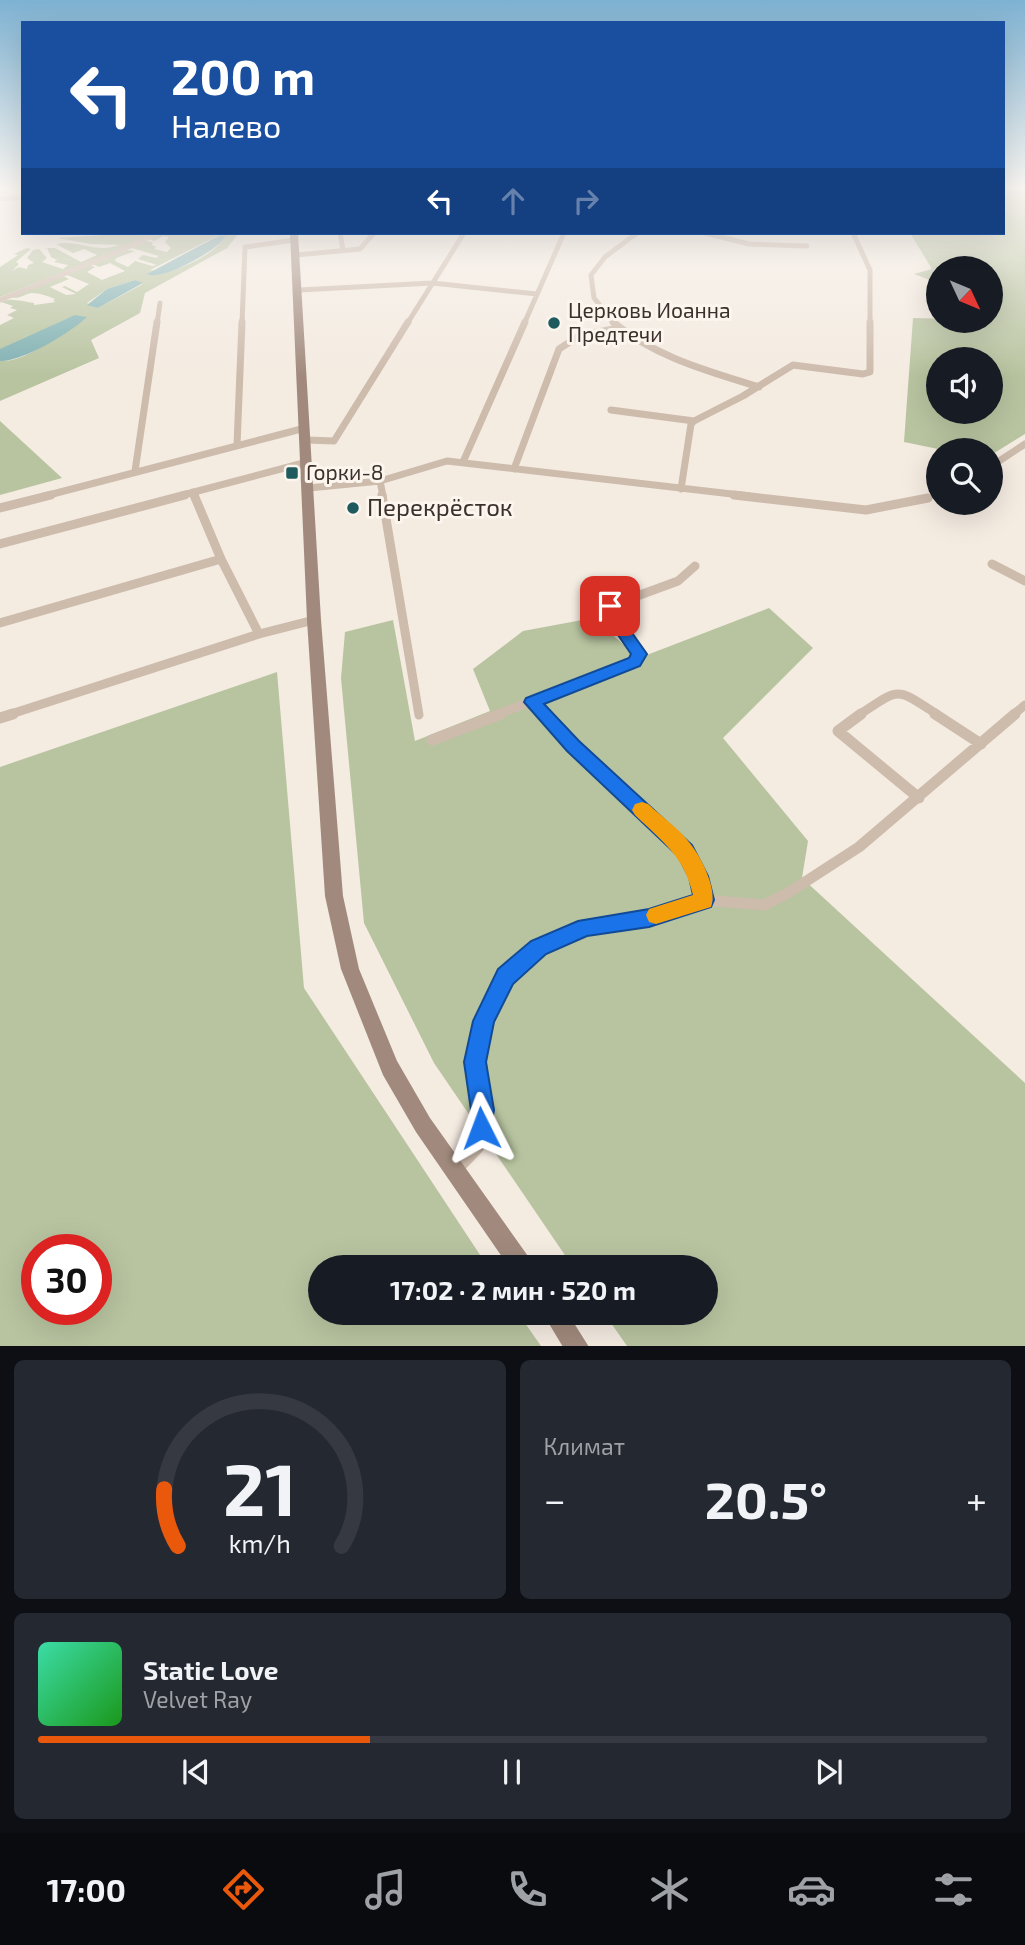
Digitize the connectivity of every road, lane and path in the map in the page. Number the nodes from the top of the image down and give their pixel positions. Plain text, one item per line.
1 (122, 250) edge
2 (245, 250) edge
3 (295, 250) edge
4 (343, 250) edge
5 (453, 250) edge
6 (557, 250) edge
7 (615, 250) edge
8 (861, 250) edge
9 (296, 255) junction
10 (432, 283) junction
11 (299, 290) junction
12 (537, 294) junction
13 (0, 300) edge
14 (160, 303) dead end
15 (618, 328) junction
16 (759, 387) junction
17 (611, 410) dead end
18 (694, 421) junction
19 (306, 434) junction
20 (1025, 444) edge
21 (237, 445) junction
22 (1003, 458) edge
23 (307, 462) junction
24 (463, 462) junction
25 (514, 468) junction
26 (135, 471) junction
27 (380, 481) junction
28 (309, 488) junction
29 (681, 489) junction
30 (193, 492) junction
31 (926, 498) edge
32 (0, 508) edge
33 (0, 544) edge
34 (221, 559) junction
35 (992, 564) dead end
36 (695, 566) dead end
37 (1025, 582) edge
38 (314, 620) junction
39 (0, 623) edge
40 (258, 634) junction
41 (532, 702) junction
42 (1025, 705) edge
43 (419, 716) dead end
44 (0, 718) edge
45 (432, 740) dead end
46 (981, 744) junction
47 (919, 798) junction
48 (704, 900) junction
49 (455, 1170) junction
50 (514, 1255) edge
51 (562, 1325) edge
52 (577, 1346) edge

1 - 13 street
2 - 21 street
3 - 9 street
4 - 9 street
5 - 10 street
6 - 12 street
7 - 15 street
8 - 16 street
9 - 11 street
10 - 11 street
10 - 12 street
10 - 19 street
11 - 19 street
12 - 24 street
14 - 26 street
15 - 16 street
15 - 25 street
16 - 18 street
17 - 18 street
18 - 29 street
19 - 21 street
19 - 23 street
20 - 22 street
21 - 26 street
23 - 28 street
23 - 30 street
24 - 25 street
24 - 27 street
25 - 29 street
26 - 32 street
27 - 28 street
27 - 43 street
28 - 38 street
29 - 31 street
30 - 33 street
30 - 34 street
34 - 39 street
34 - 40 street
35 - 37 street
36 - 41 street
38 - 40 street
38 - 49 street
40 - 44 street
41 - 45 street
41 - 48 street
42 - 46 street
46 - 47 street
46 - 47 street
47 - 48 street
48 - 49 street
49 - 50 street
51 - 52 street

